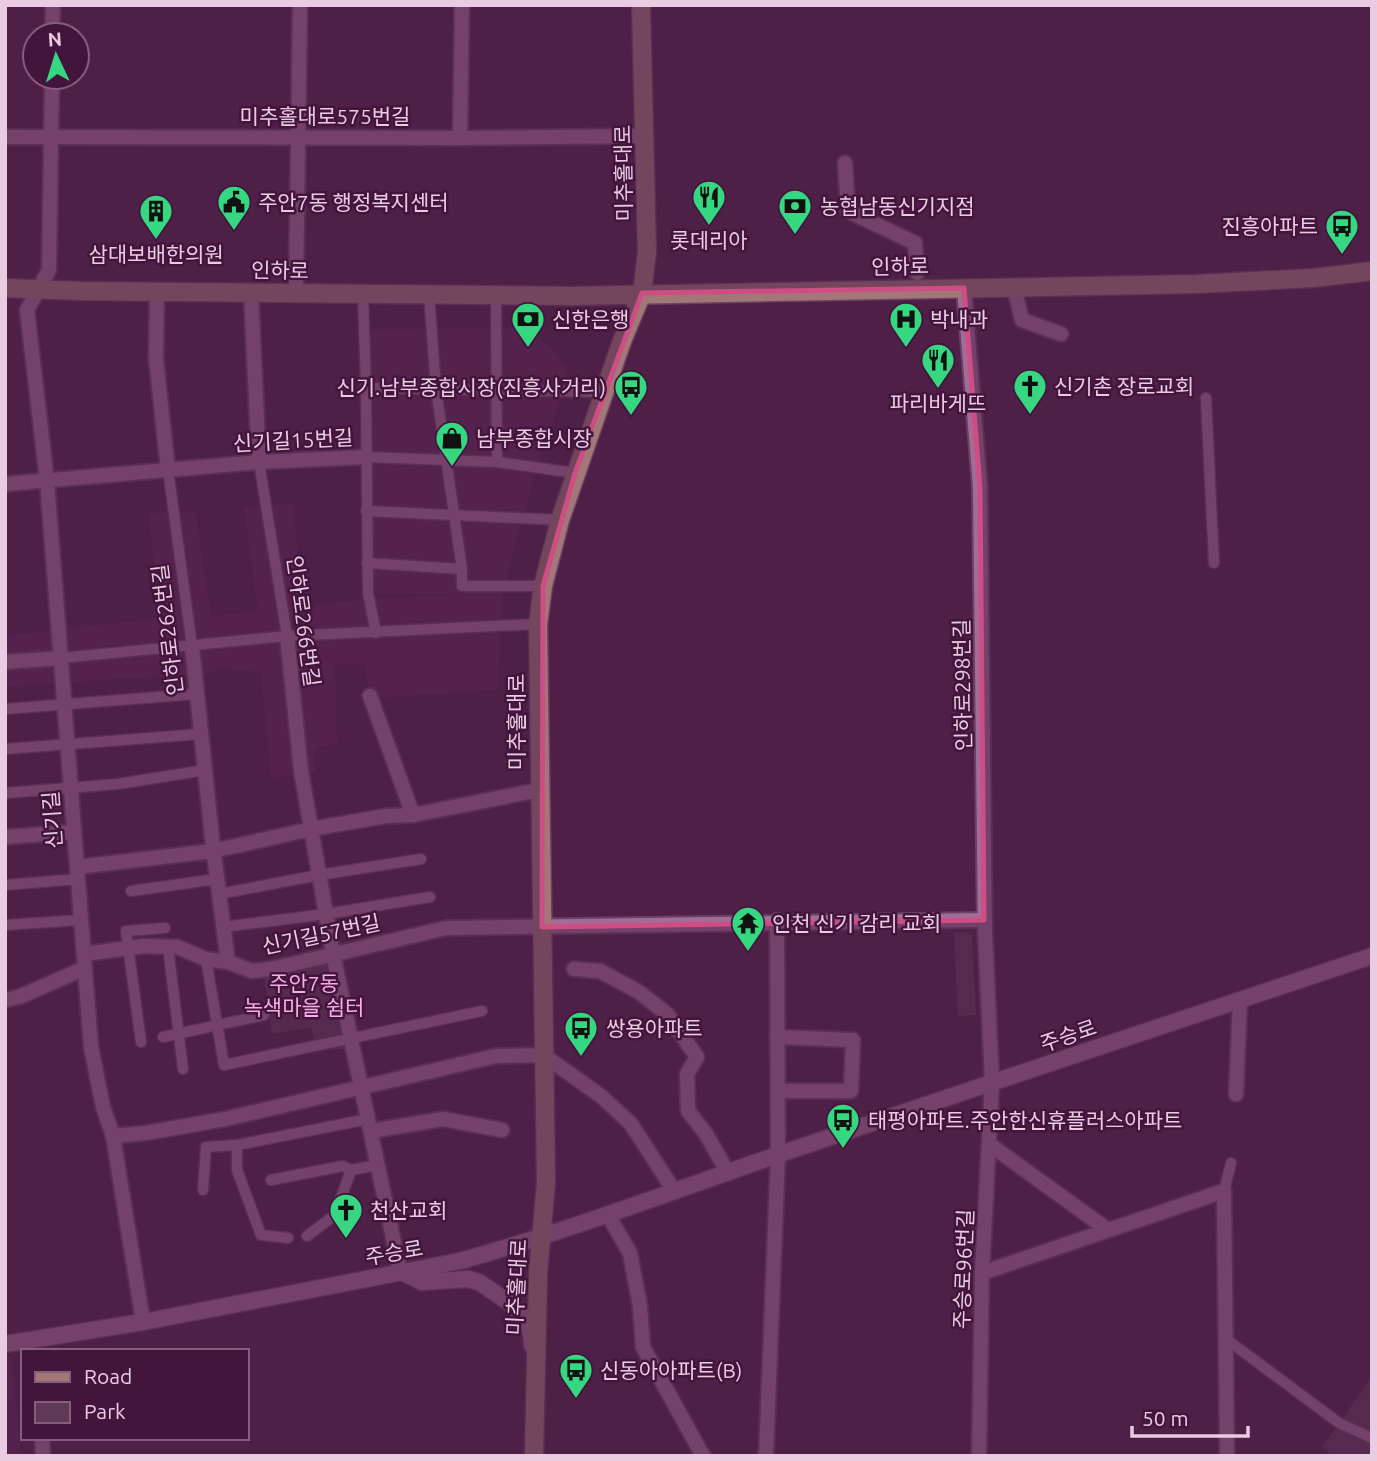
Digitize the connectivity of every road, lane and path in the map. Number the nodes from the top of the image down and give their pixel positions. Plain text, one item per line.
1 (300, 5) edge
2 (462, 5) edge
3 (641, 5) edge
4 (52, 91) edge
5 (5, 136) edge
6 (645, 136) junction
7 (298, 137) junction
8 (51, 138) junction
9 (460, 138) junction
10 (845, 163) dead end
11 (1372, 271) edge
12 (917, 273) dead end
13 (1014, 287) junction
14 (5, 288) edge
15 (964, 288) junction
16 (38, 289) junction
17 (157, 292) junction
18 (251, 293) junction
19 (296, 293) junction
20 (642, 293) junction
21 (363, 294) junction
22 (429, 294) junction
23 (496, 295) junction
24 (1061, 334) dead end
25 (366, 388) junction
26 (436, 389) junction
27 (498, 390) junction
28 (604, 392) junction
29 (1206, 398) dead end
30 (367, 457) junction
31 (446, 459) junction
32 (259, 462) junction
33 (497, 462) junction
34 (168, 470) junction
35 (575, 473) junction
36 (47, 481) junction
37 (5, 484) edge
38 (366, 511) junction
39 (454, 517) junction
40 (560, 520) junction
41 (367, 563) junction
42 (1214, 563) dead end
43 (462, 569) junction
44 (543, 586) junction
45 (538, 624) junction
46 (376, 633) junction
47 (287, 636) junction
48 (192, 646) junction
49 (61, 658) junction
50 (5, 662) edge
51 (196, 694) junction
52 (370, 696) dead end
53 (64, 704) junction
54 (5, 709) edge
55 (201, 734) junction
56 (68, 743) junction
57 (5, 749) edge
58 (205, 770) junction
59 (71, 789) junction
60 (539, 790) junction
61 (5, 793) edge
62 (413, 815) junction
63 (311, 829) junction
64 (74, 832) junction
65 (5, 837) edge
66 (213, 851) junction
67 (421, 859) dead end
68 (78, 873) junction
69 (319, 875) junction
70 (5, 885) edge
71 (218, 886) junction
72 (131, 891) dead end
73 (429, 897) dead end
74 (326, 914) junction
75 (81, 920) junction
76 (984, 920) junction
77 (777, 922) junction
78 (5, 925) edge
79 (223, 927) junction
80 (542, 927) junction
81 (165, 928) dead end
82 (168, 947) junction
83 (128, 948) junction
84 (333, 954) junction
85 (1372, 956) edge
86 (206, 959) junction
87 (84, 961) junction
88 (228, 962) junction
89 (574, 969) dead end
90 (5, 1000) edge
91 (1240, 1000) junction
92 (482, 1011) dead end
93 (264, 1016) dead end
94 (217, 1024) junction
95 (179, 1035) junction
96 (163, 1037) dead end
97 (777, 1037) junction
98 (351, 1039) junction
99 (141, 1042) dead end
100 (543, 1055) junction
101 (183, 1069) dead end
102 (992, 1083) junction
103 (361, 1087) junction
104 (778, 1091) junction
105 (1236, 1094) dead end
106 (369, 1125) junction
107 (502, 1130) dead end
108 (113, 1136) junction
109 (989, 1144) junction
110 (237, 1145) junction
111 (778, 1155) junction
112 (1231, 1163) dead end
113 (378, 1165) junction
114 (351, 1170) junction
115 (729, 1173) junction
116 (271, 1180) dead end
117 (203, 1190) dead end
118 (1224, 1191) junction
119 (675, 1192) junction
120 (608, 1215) junction
121 (1108, 1230) junction
122 (307, 1236) dead end
123 (288, 1238) dead end
124 (541, 1238) junction
125 (400, 1271) junction
126 (982, 1273) junction
127 (143, 1322) junction
128 (1226, 1339) junction
129 (5, 1344) edge
130 (35, 1345) edge
131 (534, 1368) junction
132 (1372, 1438) edge
133 (534, 1456) edge
134 (703, 1456) edge
135 (766, 1456) edge
136 (979, 1456) edge
137 (1227, 1456) edge

1 - 7 street
2 - 9 street
3 - 6 main road, 미추홀대로
4 - 8 street
5 - 8 street, 미추홀대로575번길
6 - 9 street, 미추홀대로575번길
6 - 20 main road, 미추홀대로
7 - 8 street, 미추홀대로575번길
7 - 9 street, 미추홀대로575번길
7 - 19 street
8 - 16 street
10 - 12 street
11 - 13 main road, 인하로
13 - 15 main road, 인하로
13 - 24 street
14 - 16 main road, 인하로
15 - 20 main road, 인하로
15 - 76 street, 인하로298번길
16 - 17 main road, 인하로
16 - 36 street, 신기길
17 - 18 main road, 인하로
17 - 34 street, 인하로262번길
18 - 19 main road, 인하로
18 - 32 street, 인하로266번길
19 - 21 main road, 인하로
20 - 23 main road, 인하로
20 - 28 main road, 미추홀대로
21 - 22 main road, 인하로
21 - 25 street
22 - 23 main road, 인하로
22 - 26 street
23 - 27 street
25 - 26 street
25 - 30 street
26 - 27 street
26 - 31 street
27 - 28 street
27 - 33 street
28 - 35 main road, 미추홀대로
29 - 42 street
30 - 31 street, 신기길15번길
30 - 32 street, 신기길15번길
30 - 38 street
31 - 33 street, 신기길15번길
31 - 39 street
32 - 34 street, 신기길15번길
32 - 47 street, 인하로266번길
33 - 35 street, 신기길15번길
34 - 36 street, 신기길15번길
34 - 48 street, 인하로262번길
35 - 40 main road, 미추홀대로
36 - 37 street, 신기길15번길
36 - 49 street, 신기길
38 - 39 street
38 - 41 street
39 - 40 street
39 - 43 street
40 - 44 main road, 미추홀대로
41 - 43 street
41 - 46 street
43 - 44 street
44 - 45 main road, 미추홀대로
45 - 46 street
45 - 60 main road, 미추홀대로
46 - 47 street
47 - 48 street
47 - 63 street, 인하로266번길
48 - 49 street
48 - 51 street, 인하로262번길
49 - 50 street
49 - 53 street, 신기길
51 - 53 street
51 - 55 street, 인하로262번길
52 - 62 street
53 - 54 street
53 - 56 street, 신기길
55 - 56 street
55 - 58 street, 인하로262번길
56 - 57 street
56 - 59 street, 신기길
58 - 59 street
58 - 66 street, 인하로262번길
59 - 61 street
59 - 64 street, 신기길
60 - 62 street
60 - 80 main road, 미추홀대로
62 - 63 street
63 - 66 street
63 - 69 street, 인하로266번길
64 - 65 street
64 - 68 street, 신기길
66 - 68 street
66 - 71 street, 인하로262번길
67 - 69 street
68 - 70 street
68 - 75 street, 신기길
69 - 71 street
69 - 74 street, 인하로266번길
71 - 72 street
71 - 79 street, 인하로262번길
73 - 74 street
74 - 79 street
74 - 84 street, 인하로266번길
75 - 78 street
75 - 87 street, 신기길
76 - 77 street, 신기길57번길
76 - 102 street, 인하로298번길
77 - 80 street, 신기길57번길
77 - 97 street
79 - 88 street, 인하로262번길
80 - 84 street, 신기길57번길
80 - 100 main road, 미추홀대로
81 - 83 street
82 - 83 street, 신기길57번길
82 - 86 street, 신기길57번길
82 - 95 street
83 - 87 street, 신기길57번길
83 - 99 street
84 - 88 street, 신기길57번길
84 - 98 street, 인하로266번길
85 - 91 street, 주승로
86 - 88 street, 신기길57번길
86 - 94 street
87 - 90 street, 신기길57번길
87 - 108 street, 신기길
89 - 115 street
91 - 102 street, 주승로
91 - 105 street
92 - 98 street
93 - 94 street
94 - 95 street
94 - 98 street
95 - 96 street
95 - 101 street
97 - 104 street
97 - 104 street
98 - 103 street, 인하로266번길
100 - 103 street
100 - 119 street
100 - 124 main road, 미추홀대로
102 - 109 street, 주승로96번길
102 - 111 street, 주승로
103 - 106 street, 인하로266번길
103 - 108 street
104 - 111 street
106 - 107 street
106 - 110 street
106 - 113 street, 인하로266번길
108 - 127 street, 신기길
109 - 121 street
109 - 126 street, 주승로96번길
110 - 117 street
110 - 123 street
111 - 115 street, 주승로
111 - 135 street
112 - 118 street
113 - 114 street
113 - 125 street, 인하로266번길
114 - 116 street
114 - 122 street
115 - 119 street, 주승로
118 - 121 street
118 - 128 street
119 - 120 street, 주승로
120 - 124 street, 주승로
120 - 134 street
121 - 126 street
124 - 125 street, 주승로
124 - 131 main road, 미추홀대로
125 - 127 street, 주승로
125 - 131 street
126 - 136 street, 주승로96번길
127 - 130 street, 주승로
128 - 132 street
128 - 137 street
129 - 130 street, 주승로
131 - 133 main road, 미추홀대로

